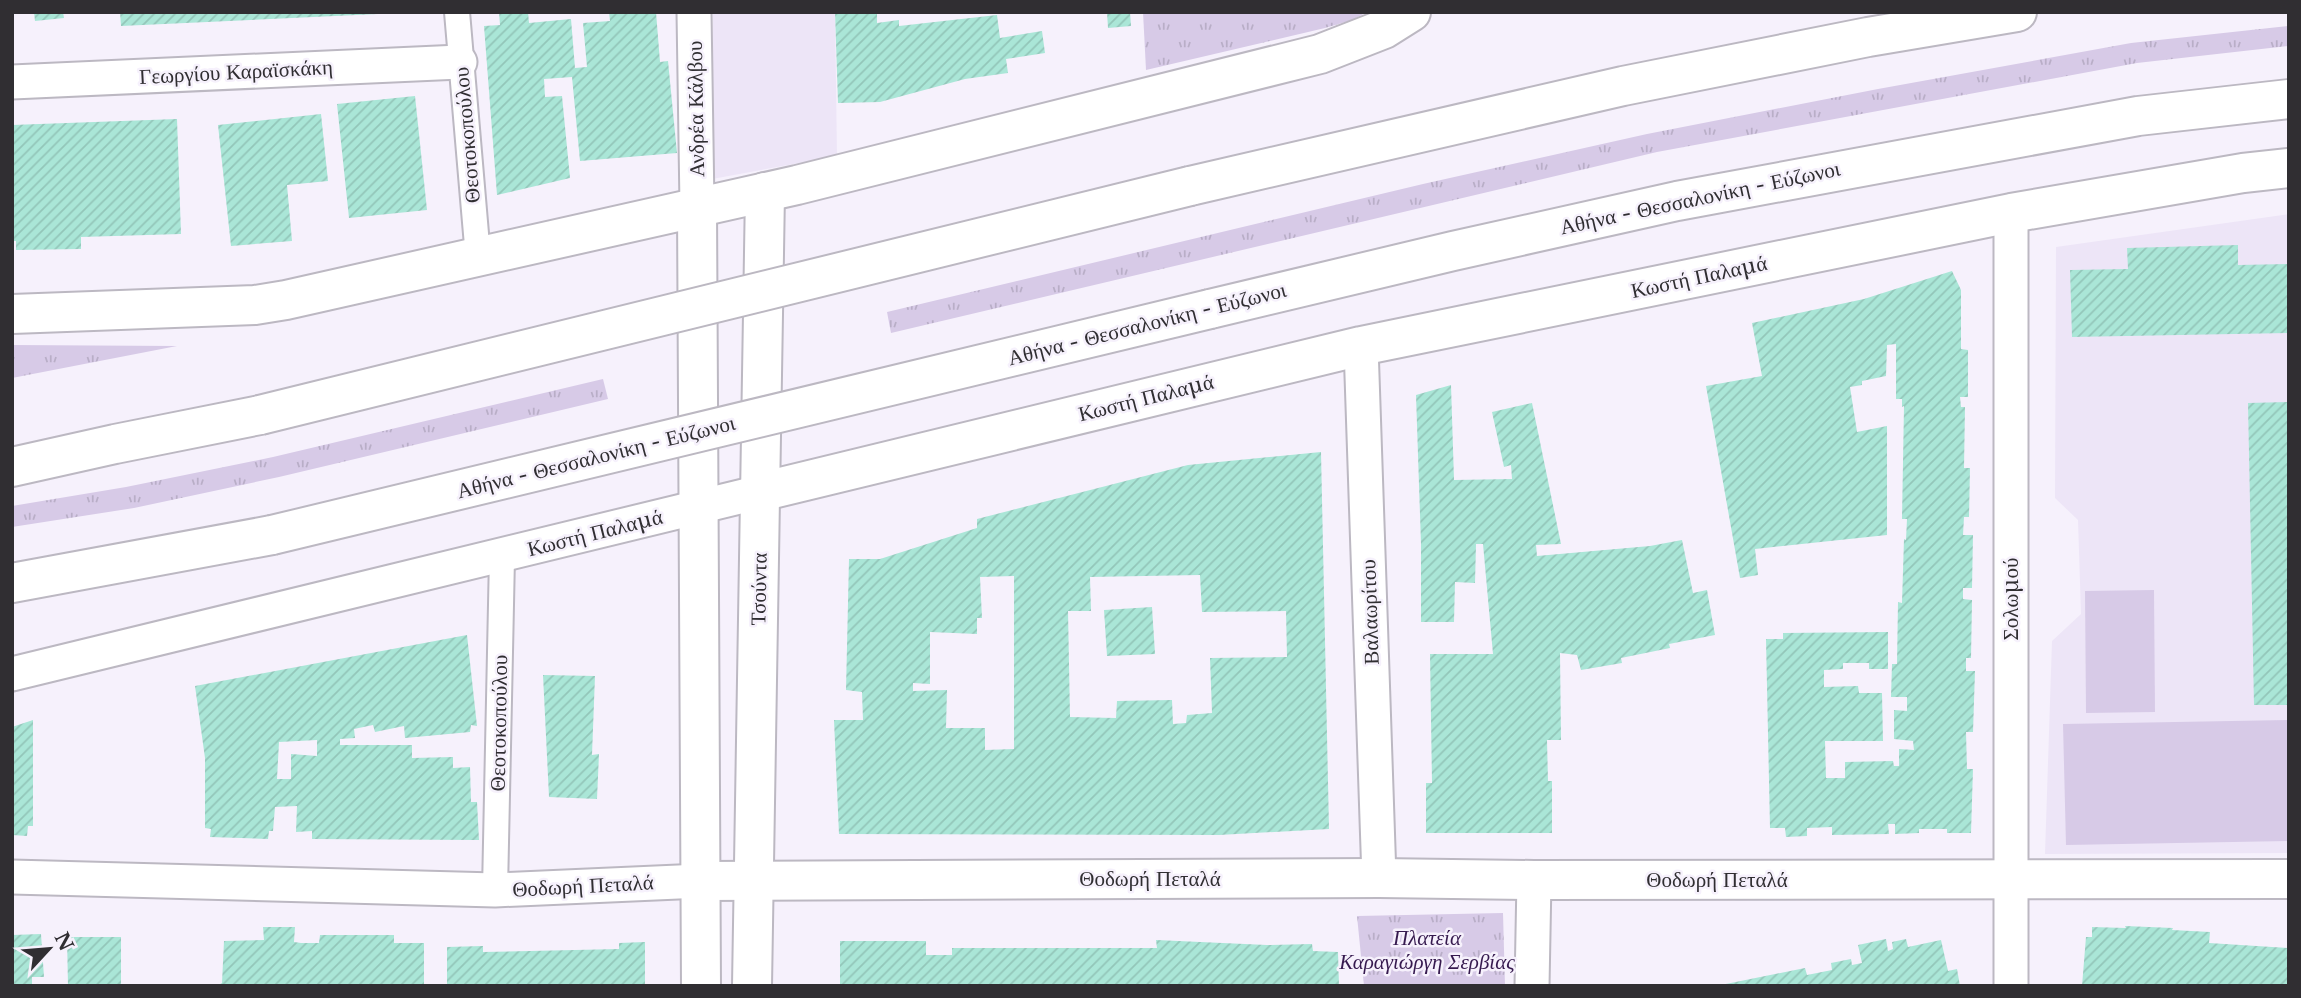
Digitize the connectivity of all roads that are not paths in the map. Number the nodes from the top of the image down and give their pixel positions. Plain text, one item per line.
1 (457, 12) edge
2 (694, 12) edge
3 (1411, 12) edge
4 (2017, 12) edge
5 (460, 62) junction
6 (12, 82) edge
7 (2289, 99) edge
8 (2289, 168) edge
9 (765, 192) junction
10 (697, 206) junction
11 (2011, 213) junction
12 (478, 257) junction
13 (12, 314) edge
14 (1361, 346) junction
15 (12, 467) edge
16 (761, 492) junction
17 (699, 506) junction
18 (502, 557) junction
19 (12, 583) edge
20 (12, 674) edge
21 (12, 877) edge
22 (1379, 878) junction
23 (2289, 878) edge
24 (2010, 879) junction
25 (754, 880) junction
26 (1534, 880) junction
27 (701, 881) junction
28 (495, 890) junction
29 (701, 986) edge
30 (752, 986) edge
31 (1532, 986) edge
32 (2011, 986) edge

1 - 5 street, Θεοτοκοπούλου
2 - 10 street, Ανδρέα Κάλβου
3 - 9 main road
4 - 15 main road, bridge
5 - 6 street, Γεωργίου Καραϊσκάκη
5 - 12 street, Θεοτοκοπούλου
7 - 19 main road, Αθήνα - Θεσσαλονίκη - Εύζωνοι, bridge
8 - 11 main road, Κωστή Παλαμά
9 - 10 main road
9 - 16 main road, Τσούντα
10 - 12 main road
10 - 17 main road
11 - 14 main road, Κωστή Παλαμά
11 - 24 street, Σολωμού
12 - 13 main road
14 - 16 main road, Κωστή Παλαμά
14 - 22 street, Βαλαωρίτου
16 - 17 street, Κωστή Παλαμά
16 - 25 main road, Τσούντα
17 - 18 street, Κωστή Παλαμά
17 - 27 main road
18 - 20 street, Κωστή Παλαμά
18 - 28 street, Θεοτοκοπούλου
21 - 28 street, Θοδωρή Πεταλά
22 - 25 main road, Θοδωρή Πεταλά
22 - 26 main road, Θοδωρή Πεταλά
23 - 24 main road, Θοδωρή Πεταλά
24 - 26 main road, Θοδωρή Πεταλά
24 - 32 street, Σολωμού
25 - 27 main road, Θοδωρή Πεταλά
25 - 30 main road, Τσούντα
26 - 31 street
27 - 28 street, Θοδωρή Πεταλά
27 - 29 main road

